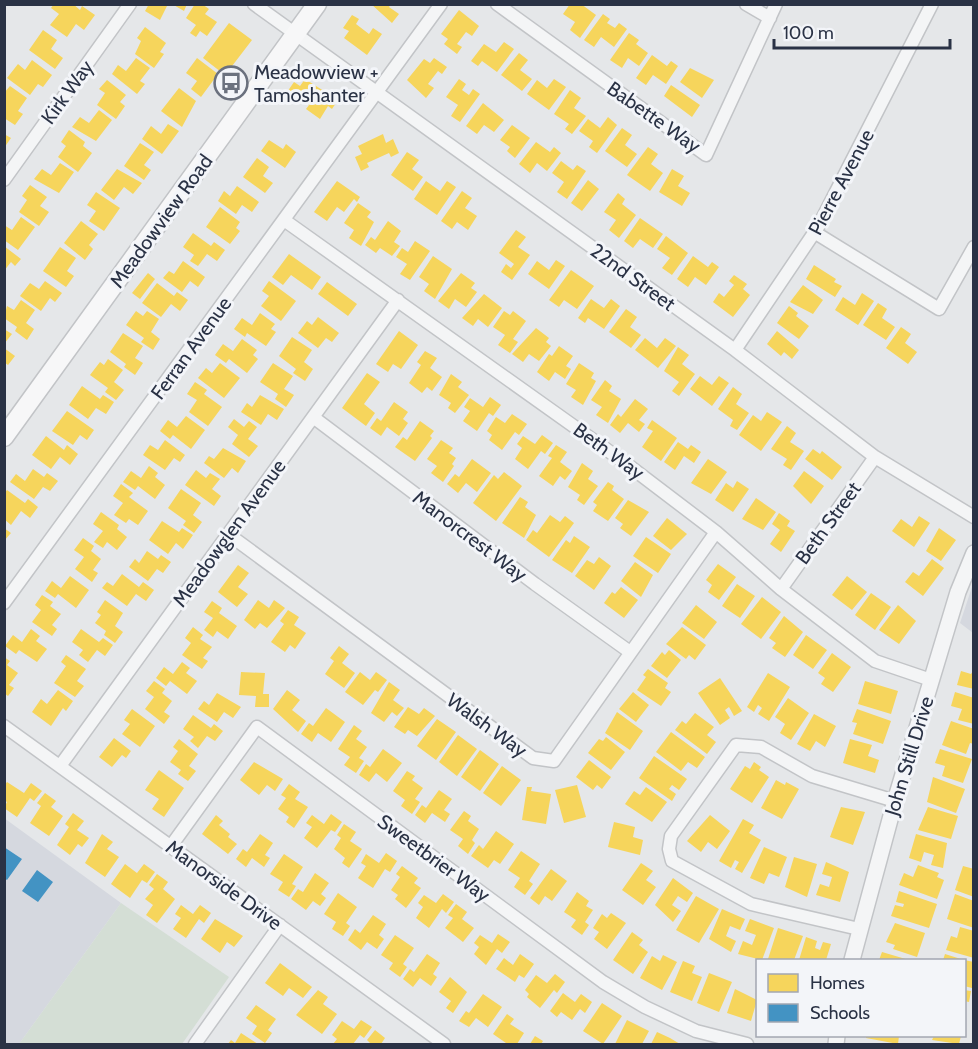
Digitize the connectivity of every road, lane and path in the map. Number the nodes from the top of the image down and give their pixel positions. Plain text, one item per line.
1 (130, 4) edge
2 (254, 4) edge
3 (317, 4) edge
4 (441, 4) edge
5 (497, 4) edge
6 (746, 4) edge
7 (776, 4) edge
8 (932, 4) edge
9 (770, 18) junction
10 (296, 34) junction
11 (377, 93) junction
12 (4, 180) edge
13 (284, 220) junction
14 (814, 232) junction
15 (974, 247) edge
16 (398, 300) junction
17 (735, 350) junction
18 (313, 417) junction
19 (5, 434) edge
20 (875, 457) junction
21 (974, 517) edge
22 (716, 532) junction
23 (228, 534) junction
24 (974, 553) edge
25 (781, 589) junction
26 (4, 603) edge
27 (630, 652) junction
28 (931, 680) junction
29 (4, 726) edge
30 (60, 766) junction
31 (895, 801) junction
32 (171, 846) junction
33 (280, 925) junction
34 (859, 929) junction
35 (852, 959) edge
36 (195, 1044) edge
37 (444, 1044) edge
38 (747, 1044) edge

1 - 12 street, Kirk Way
2 - 10 street, 22nd Street
3 - 10 main road, Meadowview Road
4 - 11 street
5 - 9 street, Babette Way
6 - 9 street
7 - 9 street, Babette Way
8 - 14 street, Pierre Avenue
10 - 11 street, 22nd Street
10 - 19 main road, Meadowview Road
11 - 13 street, Ferran Avenue
11 - 17 street, 22nd Street
13 - 16 street, Beth Way
13 - 26 street, Ferran Avenue
14 - 15 street
14 - 17 street, Pierre Avenue
16 - 18 street, Meadowglen Avenue
16 - 22 street, Beth Way
17 - 20 street, 22nd Street
18 - 23 street, Meadowglen Avenue
18 - 27 street, Manorcrest Way
20 - 21 street, 22nd Street
20 - 25 street, Beth Street
22 - 25 street, Beth Way
22 - 27 street, Walsh Way
23 - 27 street, Walsh Way
23 - 30 street, Meadowglen Avenue
24 - 28 street, John Still Drive
25 - 28 street, Beth Way
28 - 31 street, John Still Drive
29 - 30 street, Manorside Drive
30 - 32 street, Manorside Drive
31 - 34 street, John Still Drive
31 - 34 street
32 - 33 street, Manorside Drive
32 - 38 street, Sweetbrier Way
33 - 36 street
33 - 37 street, Manorside Drive
34 - 35 street, John Still Drive

